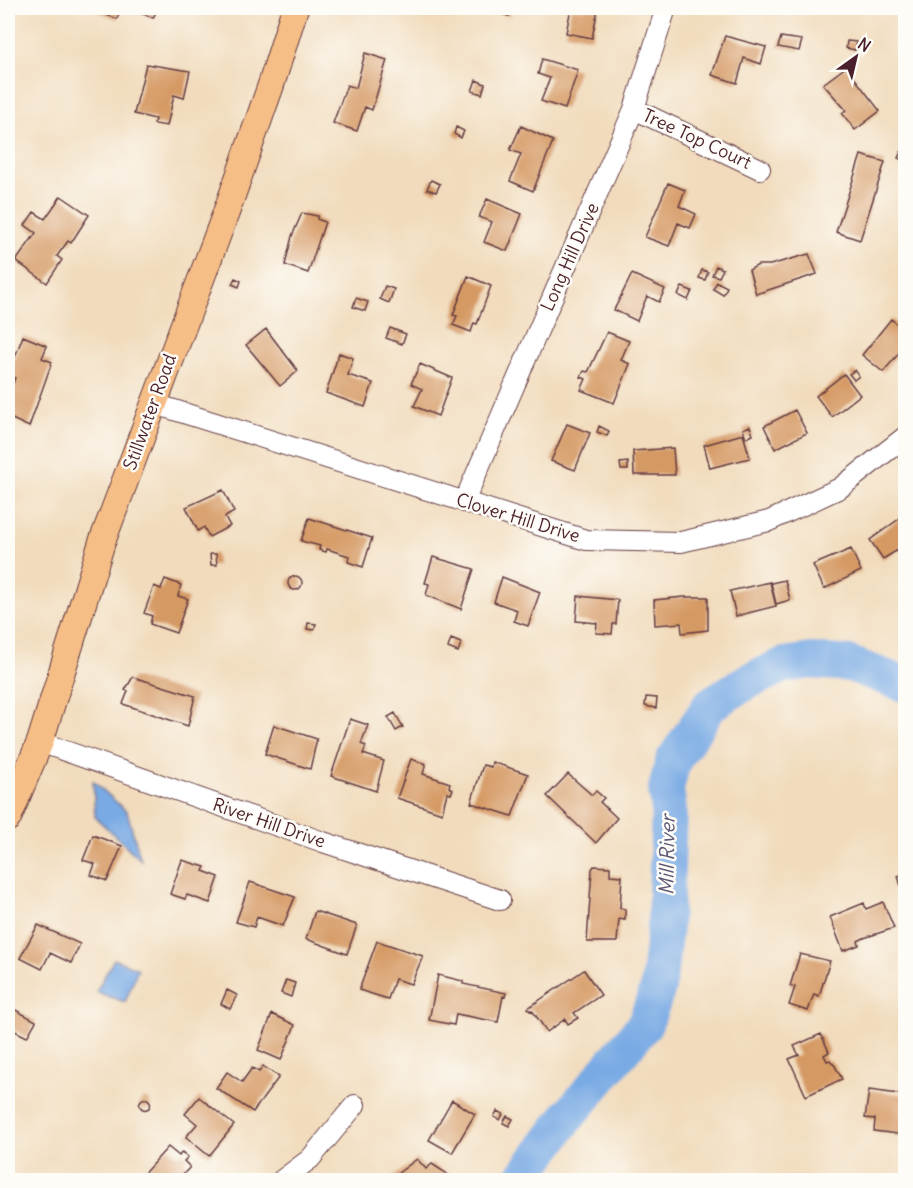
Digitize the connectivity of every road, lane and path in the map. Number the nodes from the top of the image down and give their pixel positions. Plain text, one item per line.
1 (295, 8) edge
2 (666, 8) edge
3 (634, 109) junction
4 (760, 168) dead end
5 (152, 403) junction
6 (906, 436) edge
7 (464, 502) junction
8 (40, 742) junction
9 (8, 818) edge
10 (500, 900) dead end
11 (355, 1106) dead end
12 (282, 1180) edge

1 - 5 main road, Stillwater Road
2 - 3 street, Long Hill Drive
3 - 4 street, Tree Top Court
3 - 7 street, Long Hill Drive
5 - 7 street, Clover Hill Drive
5 - 8 main road, Stillwater Road
6 - 7 street, Clover Hill Drive
8 - 9 main road, Stillwater Road
8 - 10 street, River Hill Drive
11 - 12 street

